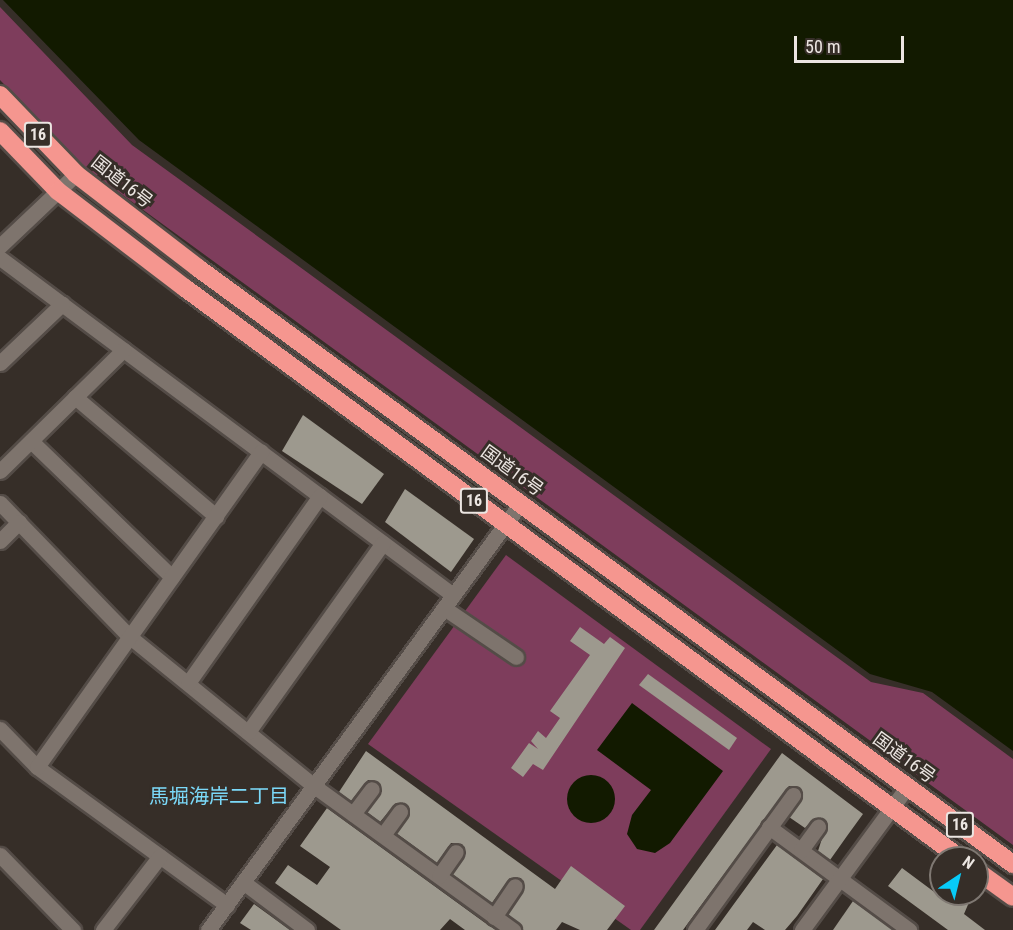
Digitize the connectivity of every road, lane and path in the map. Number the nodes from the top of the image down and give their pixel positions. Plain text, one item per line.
1 (0, 95) edge
2 (0, 130) edge
3 (76, 174) junction
4 (58, 191) junction
5 (0, 246) edge
6 (0, 258) edge
7 (62, 304) junction
8 (123, 350) junction
9 (0, 363) edge
10 (75, 397) junction
11 (31, 441) junction
12 (261, 452) junction
13 (0, 471) edge
14 (320, 496) junction
15 (0, 502) edge
16 (520, 504) junction
17 (216, 516) junction
18 (19, 522) junction
19 (506, 524) junction
20 (0, 541) edge
21 (383, 543) junction
22 (172, 577) junction
23 (453, 595) junction
24 (444, 608) junction
25 (130, 637) junction
26 (516, 657) dead end
27 (188, 683) junction
28 (0, 729) edge
29 (248, 732) junction
30 (37, 767) junction
31 (314, 786) junction
32 (907, 786) junction
33 (372, 789) dead end
34 (793, 795) dead end
35 (891, 808) junction
36 (400, 812) dead end
37 (353, 814) junction
38 (769, 827) junction
39 (818, 827) dead end
40 (383, 835) junction
41 (943, 846) edge
42 (801, 850) junction
43 (456, 852) dead end
44 (0, 855) edge
45 (160, 856) junction
46 (1013, 864) edge
47 (439, 876) junction
48 (840, 879) junction
49 (989, 880) edge
50 (243, 882) junction
51 (516, 886) dead end
52 (1013, 897) edge
53 (227, 905) junction
54 (494, 916) junction
55 (73, 930) edge
56 (103, 930) edge
57 (208, 930) edge
58 (306, 930) edge
59 (513, 930) edge
60 (695, 930) edge
61 (802, 930) edge
62 (909, 930) edge

1 - 3 highway, 国道16号 / 16
2 - 4 highway, 16
3 - 4 street
3 - 16 highway, 国道16号 / 16
4 - 5 street
4 - 19 highway, 16
6 - 7 street
7 - 8 street
7 - 9 street
8 - 10 street
8 - 12 street
10 - 11 street
10 - 17 street
11 - 13 street
11 - 22 street
12 - 14 street
12 - 17 street
14 - 21 street
14 - 27 street
15 - 18 street
16 - 19 street
16 - 32 highway, 国道16号 / 16
17 - 22 street
18 - 20 street
18 - 25 street
19 - 23 street
19 - 35 highway, 16
21 - 23 street
21 - 29 street
22 - 25 street
23 - 24 street
24 - 26 street
24 - 31 street
25 - 27 street
25 - 30 street
27 - 29 street
28 - 30 street
29 - 31 street
30 - 45 street
31 - 37 street
31 - 50 street
32 - 35 street
32 - 46 highway, 国道16号 / 16
33 - 37 street
34 - 38 street
35 - 41 highway, 16
35 - 48 street
36 - 40 street
37 - 40 street
38 - 42 street
38 - 60 street
39 - 42 street
40 - 47 street
42 - 48 street
43 - 47 street
44 - 55 street
45 - 53 street
45 - 56 street
47 - 54 street
48 - 61 street
48 - 62 street
49 - 52 highway
50 - 53 street
50 - 58 street
51 - 54 street
53 - 57 street
54 - 59 street

